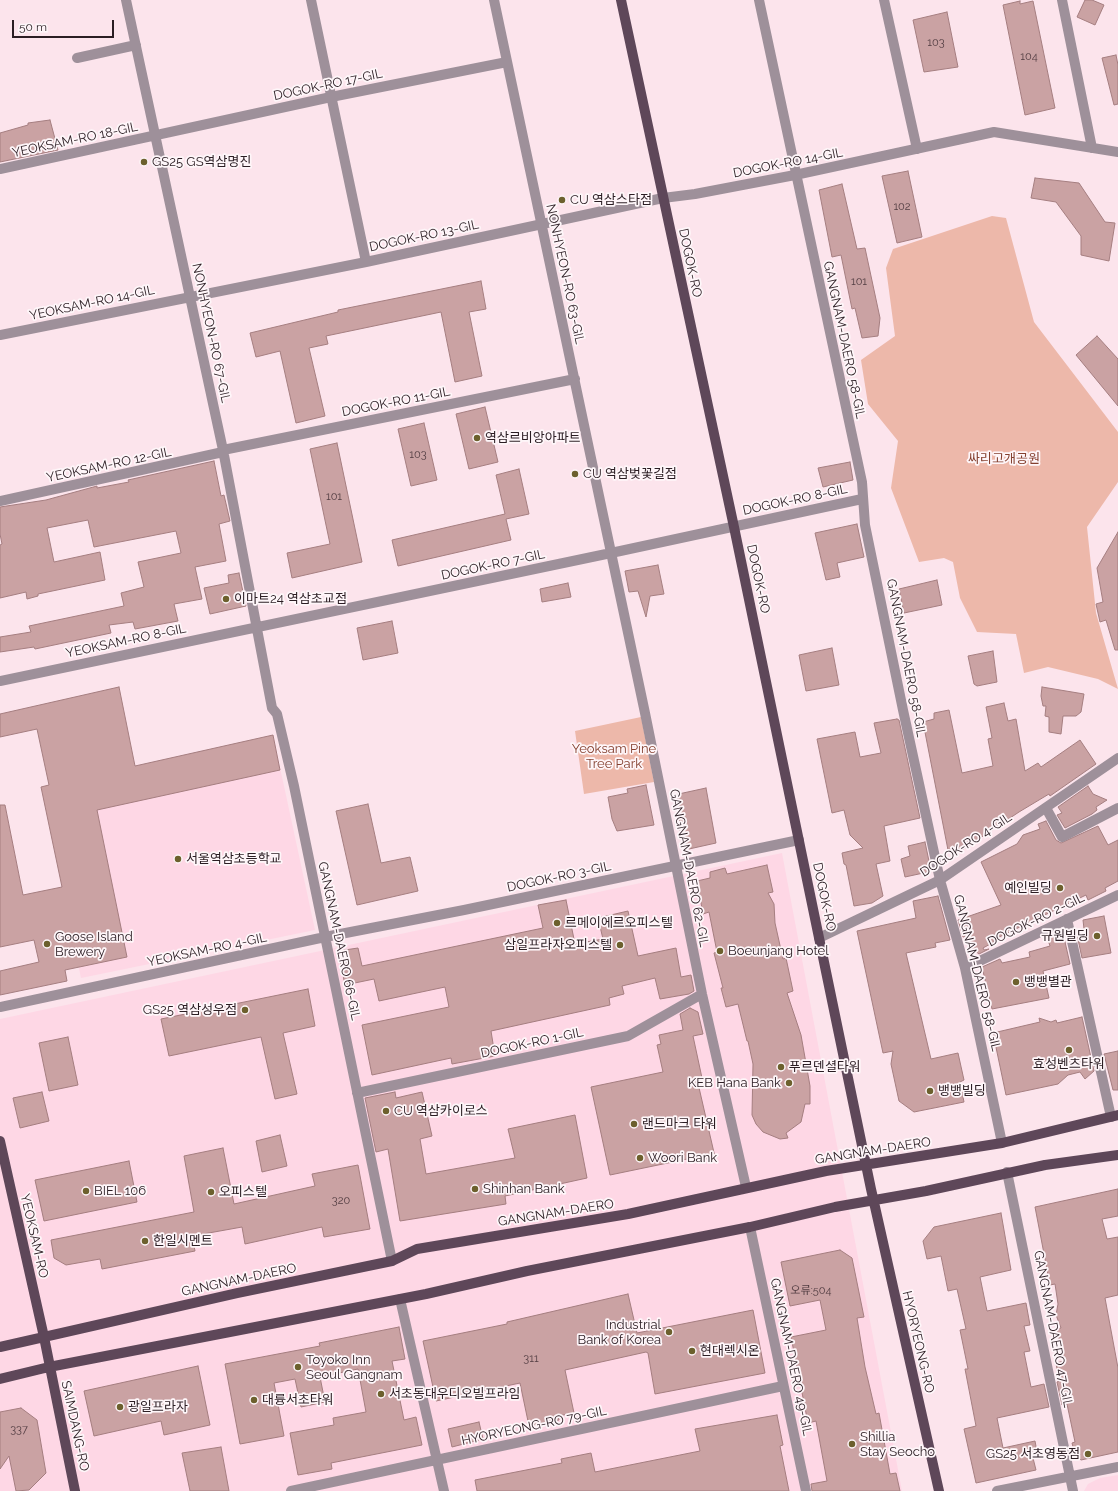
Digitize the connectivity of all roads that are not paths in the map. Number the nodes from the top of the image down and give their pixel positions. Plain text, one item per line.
1 (126, 0) edge
2 (311, 0) edge
3 (494, 0) edge
4 (621, 0) edge
5 (759, 0) edge
6 (884, 0) edge
7 (1062, 0) edge
8 (136, 45) junction
9 (76, 58) dead end
10 (507, 62) junction
11 (331, 98) junction
12 (155, 135) junction
13 (1092, 148) junction
14 (917, 149) junction
15 (1118, 152) edge
16 (0, 169) edge
17 (795, 175) junction
18 (663, 198) junction
19 (540, 224) junction
20 (366, 262) junction
21 (190, 296) junction
22 (0, 335) edge
23 (575, 379) junction
24 (223, 451) junction
25 (862, 499) junction
26 (0, 501) edge
27 (734, 527) junction
28 (611, 554) junction
29 (257, 627) junction
30 (0, 681) edge
31 (1118, 758) edge
32 (1046, 808) junction
33 (1118, 808) edge
34 (798, 840) junction
35 (675, 866) junction
36 (940, 880) junction
37 (1118, 895) edge
38 (1067, 919) junction
39 (325, 938) junction
40 (819, 938) junction
41 (965, 968) junction
42 (702, 994) junction
43 (0, 1007) edge
44 (357, 1093) junction
45 (1115, 1116) edge
46 (0, 1141) edge
47 (1002, 1143) junction
48 (1118, 1155) edge
49 (866, 1165) junction
50 (2, 1166) edge
51 (1007, 1172) junction
52 (746, 1187) junction
53 (873, 1200) junction
54 (750, 1228) junction
55 (392, 1260) junction
56 (400, 1299) junction
57 (44, 1337) junction
58 (0, 1347) edge
59 (49, 1367) junction
60 (0, 1379) edge
61 (783, 1386) junction
62 (437, 1460) junction
63 (1118, 1467) edge
64 (1070, 1478) junction
65 (76, 1491) edge
66 (291, 1491) edge
67 (444, 1491) edge
68 (806, 1491) edge
69 (939, 1491) edge
70 (997, 1491) edge
71 (1073, 1491) edge

1 - 8 street, NONHYEON-RO 67-GIL
2 - 11 street
3 - 10 street, NONHYEON-RO 63-GIL
4 - 18 main road, DOGOK-RO
5 - 17 street, GANGNAM-DAERO 58-GIL
6 - 14 street
7 - 13 street
8 - 9 street
8 - 12 street, NONHYEON-RO 67-GIL
10 - 11 street, DOGOK-RO 17-GIL
10 - 19 street, NONHYEON-RO 63-GIL
11 - 12 street, DOGOK-RO 17-GIL
11 - 20 street
12 - 16 street, YEOKSAM-RO 18-GIL
12 - 21 street, NONHYEON-RO 67-GIL
13 - 14 street, DOGOK-RO 14-GIL
13 - 15 street, DOGOK-RO 14-GIL
14 - 17 street, DOGOK-RO 14-GIL
17 - 18 street, DOGOK-RO 14-GIL
17 - 25 street, GANGNAM-DAERO 58-GIL
18 - 19 street, DOGOK-RO 13-GIL
18 - 27 main road, DOGOK-RO
19 - 20 street, DOGOK-RO 13-GIL
19 - 23 street, NONHYEON-RO 63-GIL
20 - 21 street, DOGOK-RO 13-GIL
21 - 22 street, YEOKSAM-RO 14-GIL
21 - 24 street, NONHYEON-RO 67-GIL
23 - 24 street, DOGOK-RO 11-GIL
23 - 28 street, NONHYEON-RO 63-GIL
24 - 26 street, YEOKSAM-RO 12-GIL
24 - 29 street, NONHYEON-RO 67-GIL
25 - 27 street, DOGOK-RO 8-GIL
25 - 36 street, GANGNAM-DAERO 58-GIL
27 - 28 street, DOGOK-RO 7-GIL
27 - 34 main road, DOGOK-RO
28 - 29 street, DOGOK-RO 7-GIL
28 - 35 street, GANGNAM-DAERO 62-GIL
29 - 30 street, YEOKSAM-RO 8-GIL
29 - 39 street, GANGNAM-DAERO 66-GIL
31 - 32 street, DOGOK-RO 4-GIL
32 - 33 street
32 - 36 street, DOGOK-RO 4-GIL
34 - 35 street, DOGOK-RO 3-GIL
34 - 40 main road, DOGOK-RO
35 - 39 street, DOGOK-RO 3-GIL
35 - 42 street, GANGNAM-DAERO 62-GIL
36 - 40 street, DOGOK-RO 4-GIL
36 - 41 street, GANGNAM-DAERO 58-GIL
37 - 38 street, DOGOK-RO 2-GIL
38 - 41 street, DOGOK-RO 2-GIL
38 - 45 street
39 - 43 street, YEOKSAM-RO 4-GIL
39 - 44 street, GANGNAM-DAERO 66-GIL
40 - 49 main road, DOGOK-RO
41 - 47 street, GANGNAM-DAERO 58-GIL
42 - 44 street, DOGOK-RO 1-GIL
42 - 52 street, GANGNAM-DAERO 62-GIL
44 - 55 street, GANGNAM-DAERO 66-GIL
45 - 47 main road, GANGNAM-DAERO
46 - 50 main road, YEOKSAM-RO
47 - 49 main road, GANGNAM-DAERO
48 - 51 main road
49 - 52 main road, GANGNAM-DAERO
49 - 53 main road, DOGOK-RO
50 - 57 main road, YEOKSAM-RO
51 - 53 main road
51 - 64 street, GANGNAM-DAERO 47-GIL
52 - 55 main road, GANGNAM-DAERO
53 - 54 main road
53 - 69 main road, HYORYEONG-RO
54 - 56 main road
54 - 61 street, GANGNAM-DAERO 49-GIL
55 - 57 main road, GANGNAM-DAERO
56 - 59 main road
56 - 62 street
57 - 58 main road, GANGNAM-DAERO
57 - 59 main road, YEOKSAM-RO
59 - 60 main road
59 - 65 main road, SAIMDANG-RO
61 - 62 street, HYORYEONG-RO 79-GIL
61 - 68 street, GANGNAM-DAERO 49-GIL
62 - 66 street, HYORYEONG-RO 79-GIL
62 - 67 street
63 - 64 street
64 - 70 street
64 - 71 street, GANGNAM-DAERO 47-GIL

